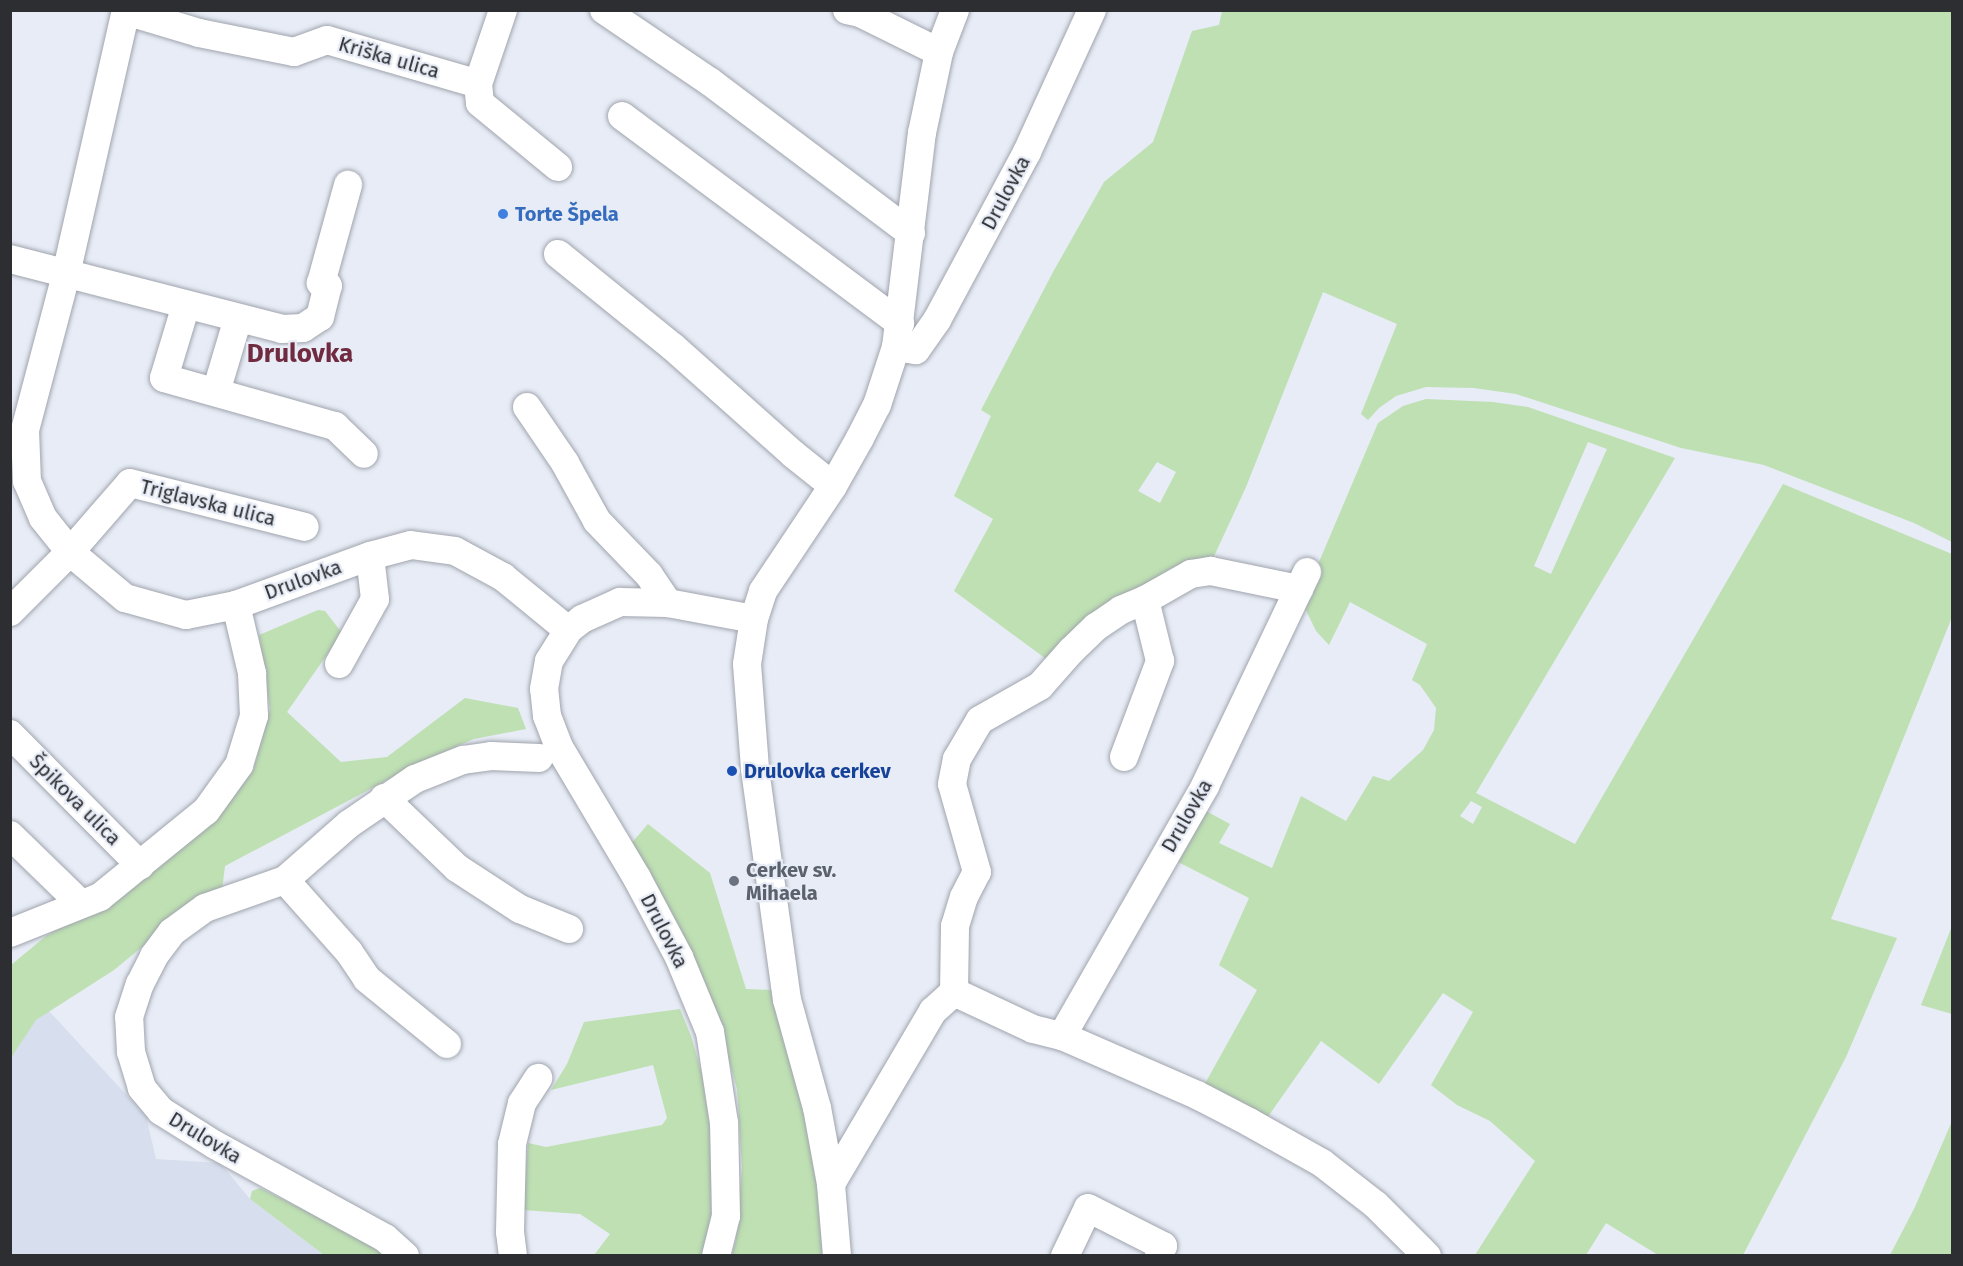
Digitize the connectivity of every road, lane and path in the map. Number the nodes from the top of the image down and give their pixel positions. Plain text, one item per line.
1 (502, 10) edge
2 (604, 10) edge
3 (847, 10) edge
4 (955, 10) edge
5 (1092, 10) edge
6 (126, 11) edge
7 (939, 52) junction
8 (478, 84) junction
9 (622, 116) dead end
10 (558, 166) dead end
11 (348, 185) dead end
12 (911, 233) junction
13 (558, 254) dead end
14 (10, 259) edge
15 (66, 275) junction
16 (186, 305) junction
17 (238, 318) junction
18 (898, 335) junction
19 (216, 392) junction
20 (528, 407) dead end
21 (364, 453) dead end
22 (833, 486) junction
23 (305, 527) dead end
24 (70, 552) junction
25 (370, 556) junction
26 (1145, 600) junction
27 (668, 603) junction
28 (236, 605) junction
29 (10, 612) edge
30 (754, 619) junction
31 (568, 630) junction
32 (339, 664) dead end
33 (10, 734) edge
34 (1124, 757) dead end
35 (539, 758) dead end
36 (384, 798) junction
37 (10, 835) edge
38 (140, 866) junction
39 (285, 880) junction
40 (80, 903) junction
41 (569, 929) dead end
42 (10, 933) edge
43 (954, 992) junction
44 (1062, 1036) junction
45 (447, 1044) dead end
46 (538, 1078) dead end
47 (831, 1184) junction
48 (405, 1256) edge
49 (513, 1256) edge
50 (716, 1256) edge
51 (837, 1256) edge
52 (1065, 1256) edge
53 (1159, 1256) edge
54 (1427, 1256) edge

1 - 8 street
2 - 12 street
3 - 7 street
4 - 7 street
5 - 18 street, Drulovka
6 - 8 street, Kriška ulica
6 - 15 street
7 - 12 street
8 - 10 street
9 - 18 street
11 - 17 street
12 - 18 street
13 - 22 street
14 - 15 street
15 - 16 street
15 - 24 street
16 - 17 street
16 - 19 street
17 - 19 street
18 - 22 street
19 - 21 street
20 - 27 street
22 - 30 street
23 - 24 street, Triglavska ulica
24 - 28 street
24 - 29 street
25 - 28 street, Drulovka
25 - 31 street, Drulovka
25 - 32 street, Drulovka
26 - 34 street
26 - 43 street, Drulovka
26 - 44 street, Drulovka
27 - 30 street, Drulovka
27 - 31 street, Drulovka
28 - 38 street
30 - 47 street
31 - 50 street, Drulovka
33 - 38 street, Špikova ulica
35 - 36 street, Drulovka
36 - 39 street, Drulovka
36 - 41 street
37 - 40 street
38 - 40 street
39 - 45 street
39 - 48 street, Drulovka
40 - 42 street
43 - 44 street
43 - 47 street
44 - 54 street
46 - 49 street
47 - 51 street
52 - 53 street

